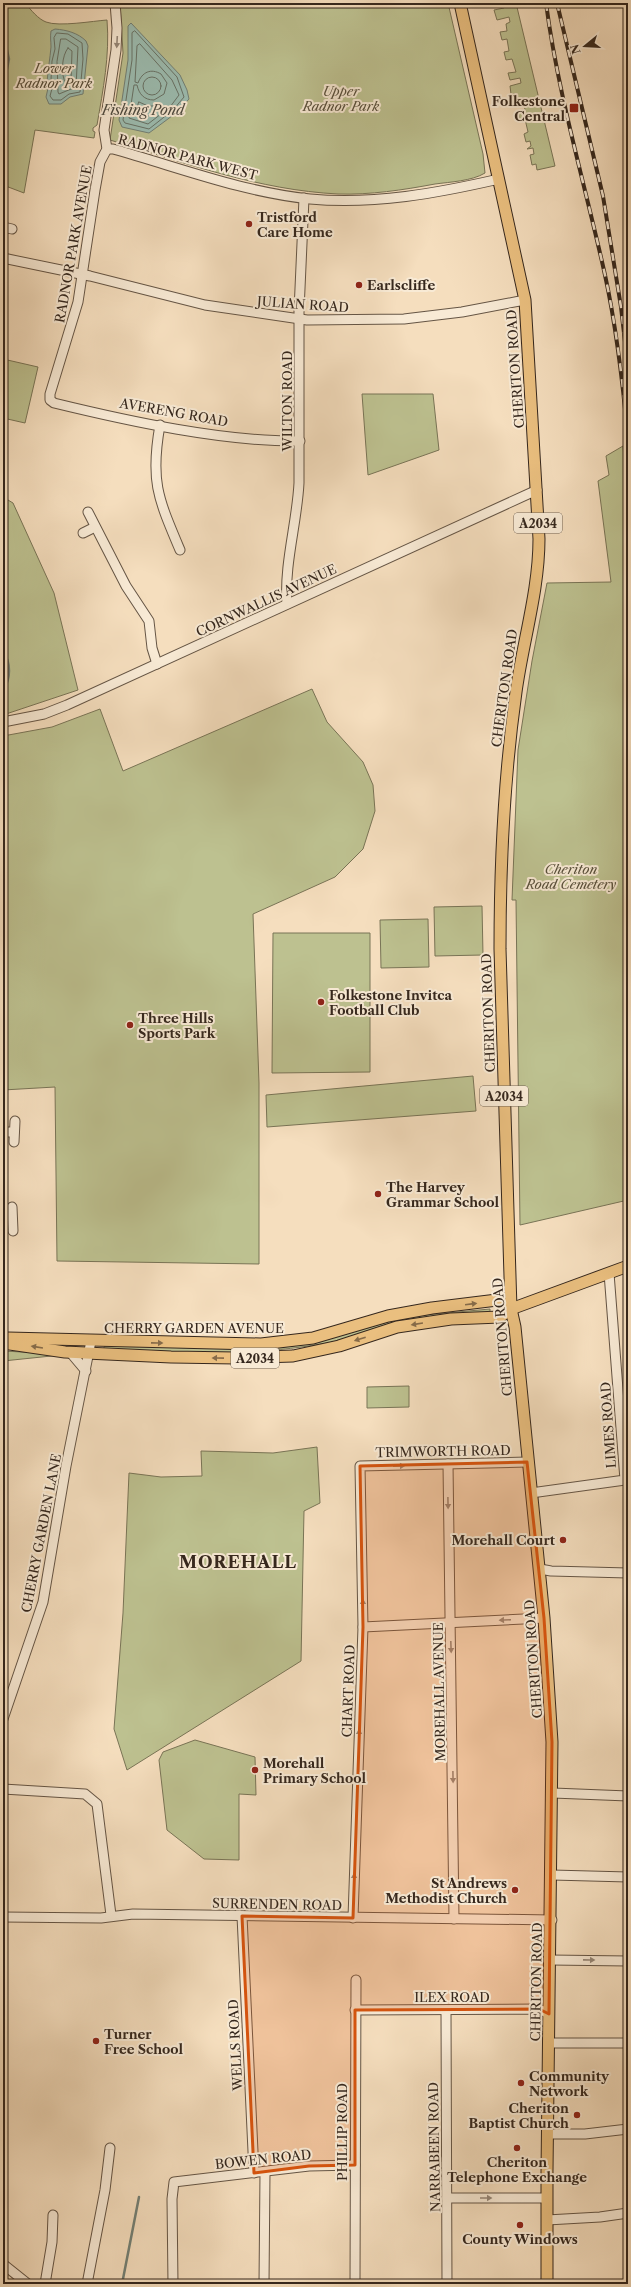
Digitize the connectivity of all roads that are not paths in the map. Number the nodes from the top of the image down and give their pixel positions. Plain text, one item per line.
1 (115, 3) edge
2 (460, 3) edge
3 (106, 149) junction
4 (499, 179) junction
5 (304, 198) junction
6 (3, 258) edge
7 (83, 274) junction
8 (525, 300) junction
9 (299, 319) junction
10 (50, 394) joint
11 (160, 425) junction
12 (300, 441) junction
13 (537, 490) junction
14 (88, 512) dead end
15 (94, 527) junction
16 (83, 533) dead end
17 (180, 550) dead end
18 (287, 604) junction
19 (157, 664) junction
20 (3, 722) edge
21 (15, 1121) dead end
22 (3, 1132) edge
23 (14, 1132) junction
24 (14, 1142) dead end
25 (12, 1207) dead end
26 (12, 1219) junction
27 (3, 1220) edge
28 (13, 1231) dead end
29 (628, 1266) edge
30 (610, 1273) junction
31 (511, 1310) junction
32 (3, 1338) edge
33 (3, 1343) edge
34 (91, 1347) junction
35 (70, 1352) junction
36 (108, 1353) junction
37 (86, 1371) junction
38 (527, 1462) junction
39 (448, 1464) junction
40 (360, 1466) joint
41 (625, 1480) junction
42 (626, 1490) dead end
43 (531, 1493) junction
44 (540, 1569) junction
45 (628, 1573) edge
46 (544, 1618) junction
47 (450, 1623) junction
48 (363, 1627) junction
49 (3, 1719) edge
50 (3, 1789) edge
51 (553, 1793) junction
52 (628, 1796) edge
53 (552, 1875) junction
54 (628, 1877) edge
55 (110, 1915) junction
56 (242, 1916) junction
57 (3, 1917) edge
58 (354, 1918) junction
59 (454, 1919) junction
60 (552, 1920) junction
61 (550, 1960) junction
62 (628, 1961) edge
63 (356, 1980) dead end
64 (355, 2010) junction
65 (446, 2010) junction
66 (549, 2014) junction
67 (548, 2043) junction
68 (628, 2043) edge
69 (628, 2129) edge
70 (547, 2134) junction
71 (110, 2148) dead end
72 (355, 2165) junction
73 (265, 2172) junction
74 (254, 2173) junction
75 (447, 2198) junction
76 (547, 2198) junction
77 (628, 2213) edge
78 (53, 2215) dead end
79 (547, 2220) junction
80 (3, 2264) edge
81 (28, 2284) edge
82 (46, 2284) edge
83 (87, 2284) edge
84 (173, 2284) edge
85 (264, 2284) edge
86 (355, 2284) edge
87 (447, 2284) edge
88 (547, 2284) edge

1 -> 3 street, RADNOR PARK AVENUE
2 - 4 main road, CHERITON ROAD / A2034
3 - 5 street, RADNOR PARK WEST
3 - 7 street, RADNOR PARK AVENUE
4 - 5 street, RADNOR PARK WEST
4 - 8 main road, CHERITON ROAD / A2034
5 - 9 street, WILTON ROAD
6 - 7 street, JULIAN ROAD
7 - 9 street, JULIAN ROAD
7 - 10 street, RADNOR PARK AVENUE
8 - 9 street, JULIAN ROAD
8 - 13 main road, CHERITON ROAD / A2034
9 - 12 street, WILTON ROAD
10 - 11 street, AVERENG ROAD
11 - 12 street, AVERENG ROAD
11 - 17 street
12 - 18 street, WILTON ROAD
13 - 18 street, CORNWALLIS AVENUE
13 - 31 main road, CHERITON ROAD / A2034
14 - 15 street
15 - 16 street
15 - 19 street
18 - 19 street, CORNWALLIS AVENUE
19 - 20 street, CORNWALLIS AVENUE
21 - 23 street
22 - 23 street
23 - 24 street
25 - 26 street
26 - 27 street
26 - 28 street
29 - 30 main road
30 - 31 main road
30 - 41 street, LIMES ROAD
34 -> 31 main road, CHERRY GARDEN AVENUE / A2034
31 -> 36 main road, CHERRY GARDEN AVENUE / A2034
31 - 38 main road, CHERITON ROAD
32 - 34 main road, CHERRY GARDEN AVENUE / A2034
35 -> 33 main road, CHERRY GARDEN AVENUE / A2034
34 - 35 main road, CHERRY GARDEN AVENUE / A2034
34 - 36 main road, CHERRY GARDEN AVENUE / A2034
34 - 37 street, CHERRY GARDEN LANE
35 - 37 street
36 - 37 street
37 - 49 street, CHERRY GARDEN LANE
38 - 39 street, TRIMWORTH ROAD
38 - 43 main road, CHERITON ROAD
40 -> 39 street, TRIMWORTH ROAD
39 -> 47 street, MOREHALL AVENUE
48 -> 40 street, CHART ROAD
41 - 42 street
41 - 43 street, LIMES ROAD
43 - 44 main road, CHERITON ROAD
44 - 45 street
44 - 46 main road, CHERITON ROAD
46 -> 47 street
46 - 51 main road, CHERITON ROAD
47 - 48 street
47 -> 59 street, MOREHALL AVENUE
58 -> 48 street, CHART ROAD
50 - 55 street
51 - 52 street
51 - 53 main road, CHERITON ROAD
53 - 54 street
53 - 60 main road, CHERITON ROAD
55 - 56 street, SURRENDEN ROAD
55 - 57 street, SURRENDEN ROAD
56 - 58 street, SURRENDEN ROAD
56 - 74 street, WELLS ROAD
58 - 59 street, SURRENDEN ROAD
59 - 60 street, SURRENDEN ROAD
60 - 61 main road, CHERITON ROAD
61 -> 62 street
61 - 66 main road, CHERITON ROAD
63 - 64 street, PHILLIP ROAD
64 - 65 street, ILEX ROAD
64 - 72 street, PHILLIP ROAD
65 - 66 street, ILEX ROAD
65 - 75 street, NARRABEEN ROAD
66 - 67 main road, CHERITON ROAD
67 - 68 street
67 - 70 main road, CHERITON ROAD
69 - 70 street
70 - 76 main road, CHERITON ROAD
71 - 83 street
72 - 73 street, BOWEN ROAD
72 - 86 street, PHILLIP ROAD
73 - 74 street, BOWEN ROAD
73 - 85 street
74 - 84 street, BOWEN ROAD
75 -> 76 street
75 - 87 street, NARRABEEN ROAD
76 - 79 main road, CHERITON ROAD
77 - 79 street
78 - 82 street
79 - 88 main road, CHERITON ROAD
80 - 81 street

